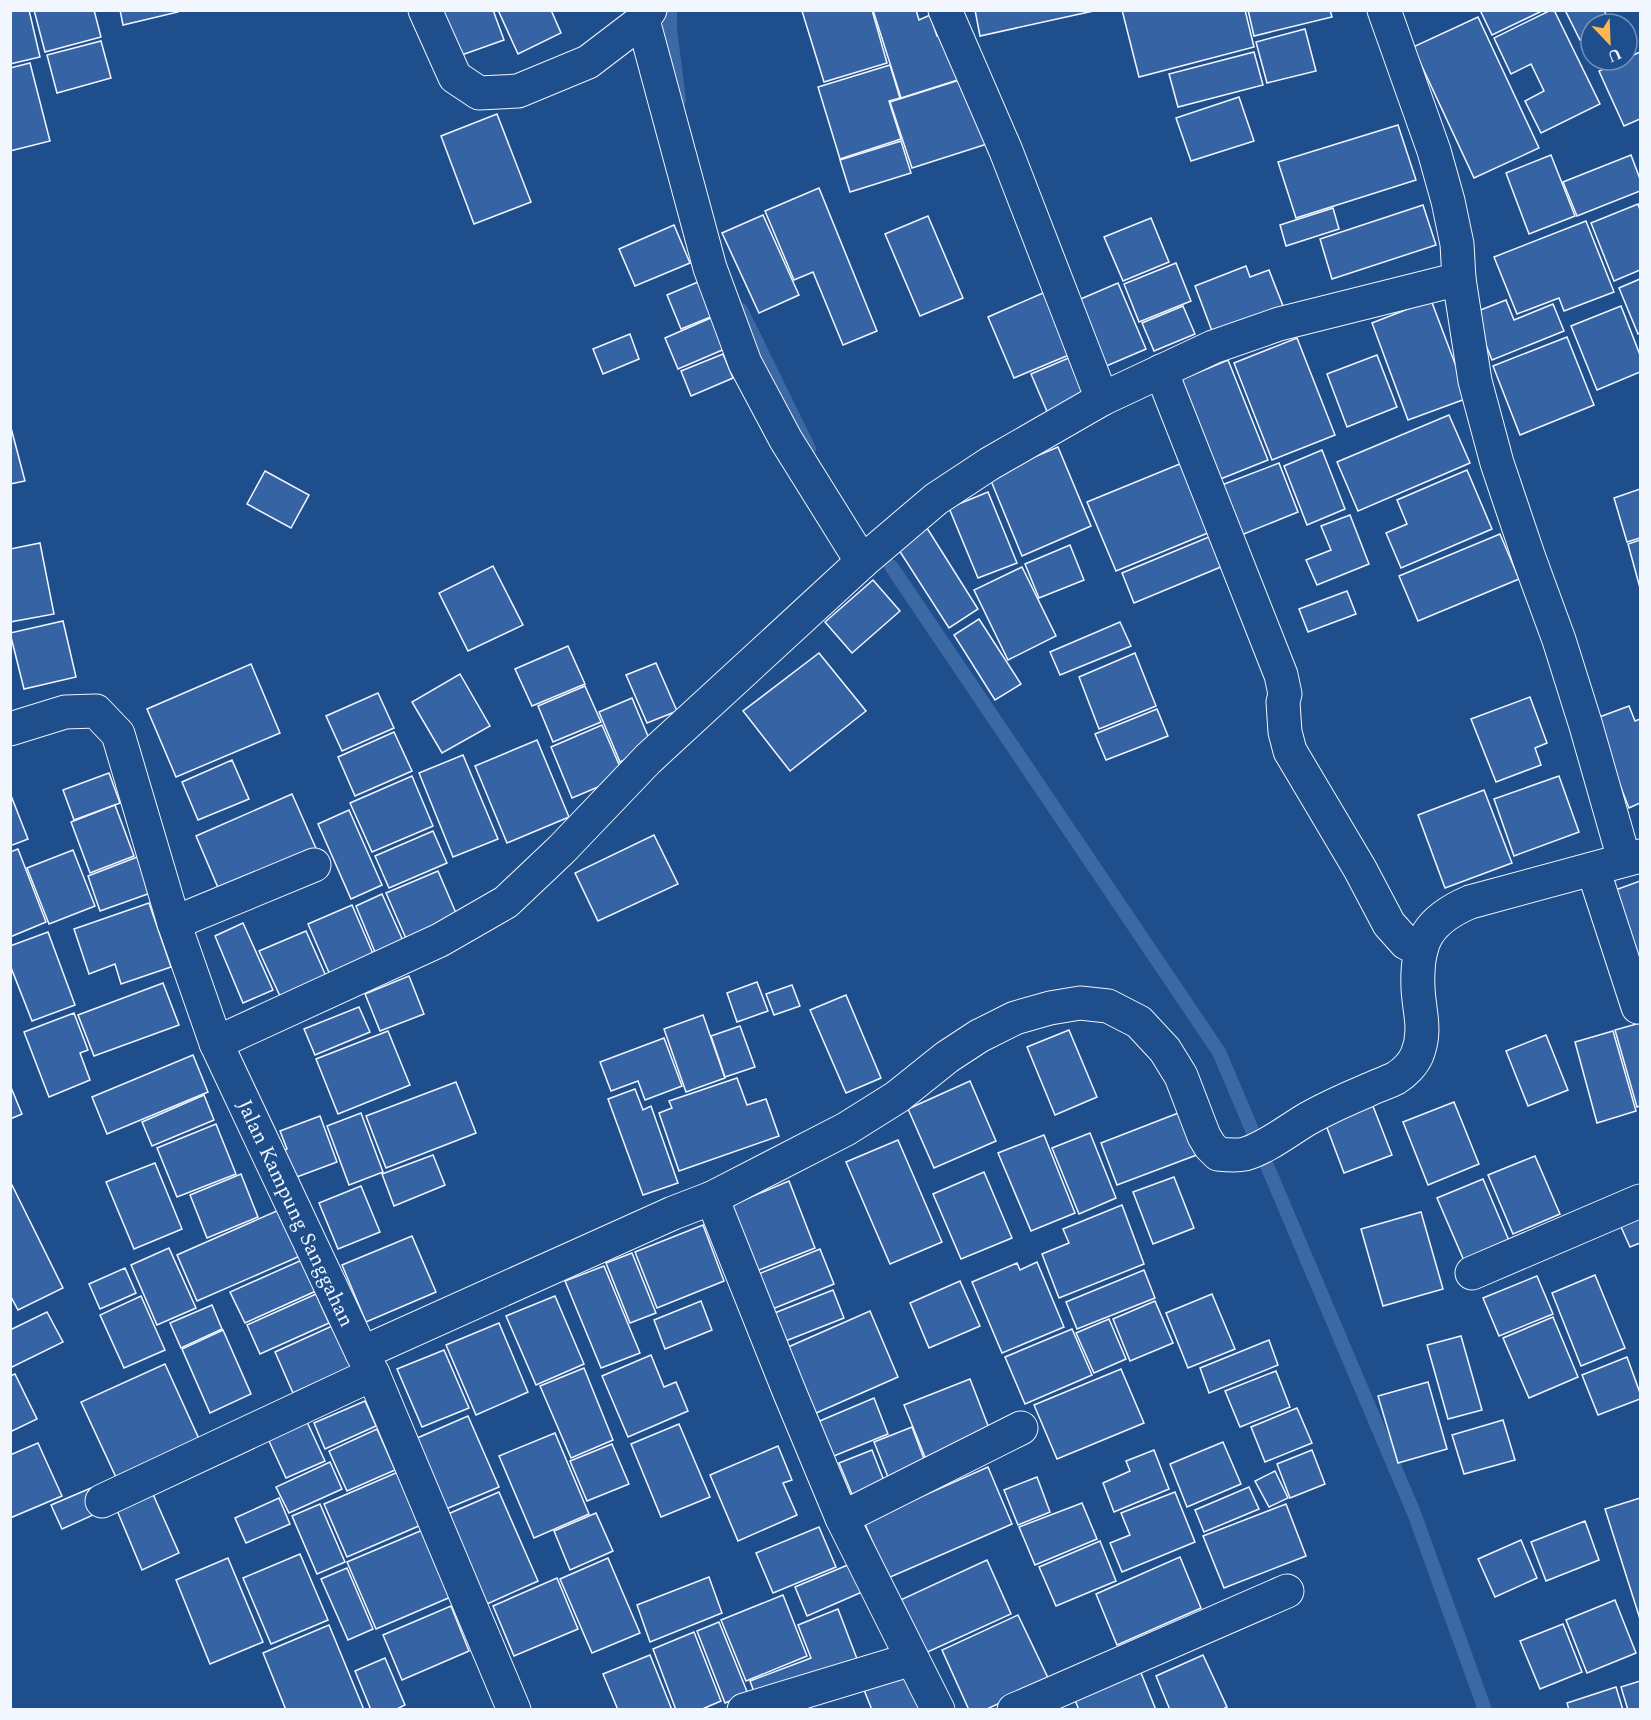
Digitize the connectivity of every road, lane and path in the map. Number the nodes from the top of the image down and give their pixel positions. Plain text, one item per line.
1 (425, 10) edge
2 (945, 10) edge
3 (1384, 10) edge
4 (646, 15) edge
5 (1459, 279) junction
6 (1161, 371) junction
7 (1102, 399) junction
8 (862, 562) junction
9 (10, 729) edge
10 (1632, 858) edge
11 (314, 865) dead end
12 (1593, 869) junction
13 (174, 923) junction
14 (1420, 950) junction
15 (1638, 1007) dead end
16 (216, 1043) junction
17 (712, 1198) junction
18 (1641, 1201) edge
19 (1472, 1273) dead end
20 (368, 1363) junction
21 (1021, 1428) dead end
22 (102, 1501) dead end
23 (842, 1518) junction
24 (1287, 1591) dead end
25 (912, 1659) junction
26 (514, 1710) edge
27 (744, 1710) edge
28 (938, 1710) edge
29 (1014, 1710) edge

1 - 4 street
2 - 7 street
3 - 5 street
4 - 8 street
5 - 6 street
5 - 10 street
6 - 7 street
6 - 14 street
7 - 8 street
8 - 16 street
9 - 13 street, Jalan Kampung Sanggahan
10 - 12 street
11 - 13 street
12 - 14 street
12 - 15 street
13 - 16 street, Jalan Kampung Sanggahan
14 - 17 street
16 - 20 street, Jalan Kampung Sanggahan
17 - 20 street
17 - 23 street
18 - 19 street
20 - 22 street
20 - 26 street, Jalan Kampung Sanggahan
21 - 23 street
23 - 25 street
24 - 29 street
25 - 27 street
25 - 28 street

